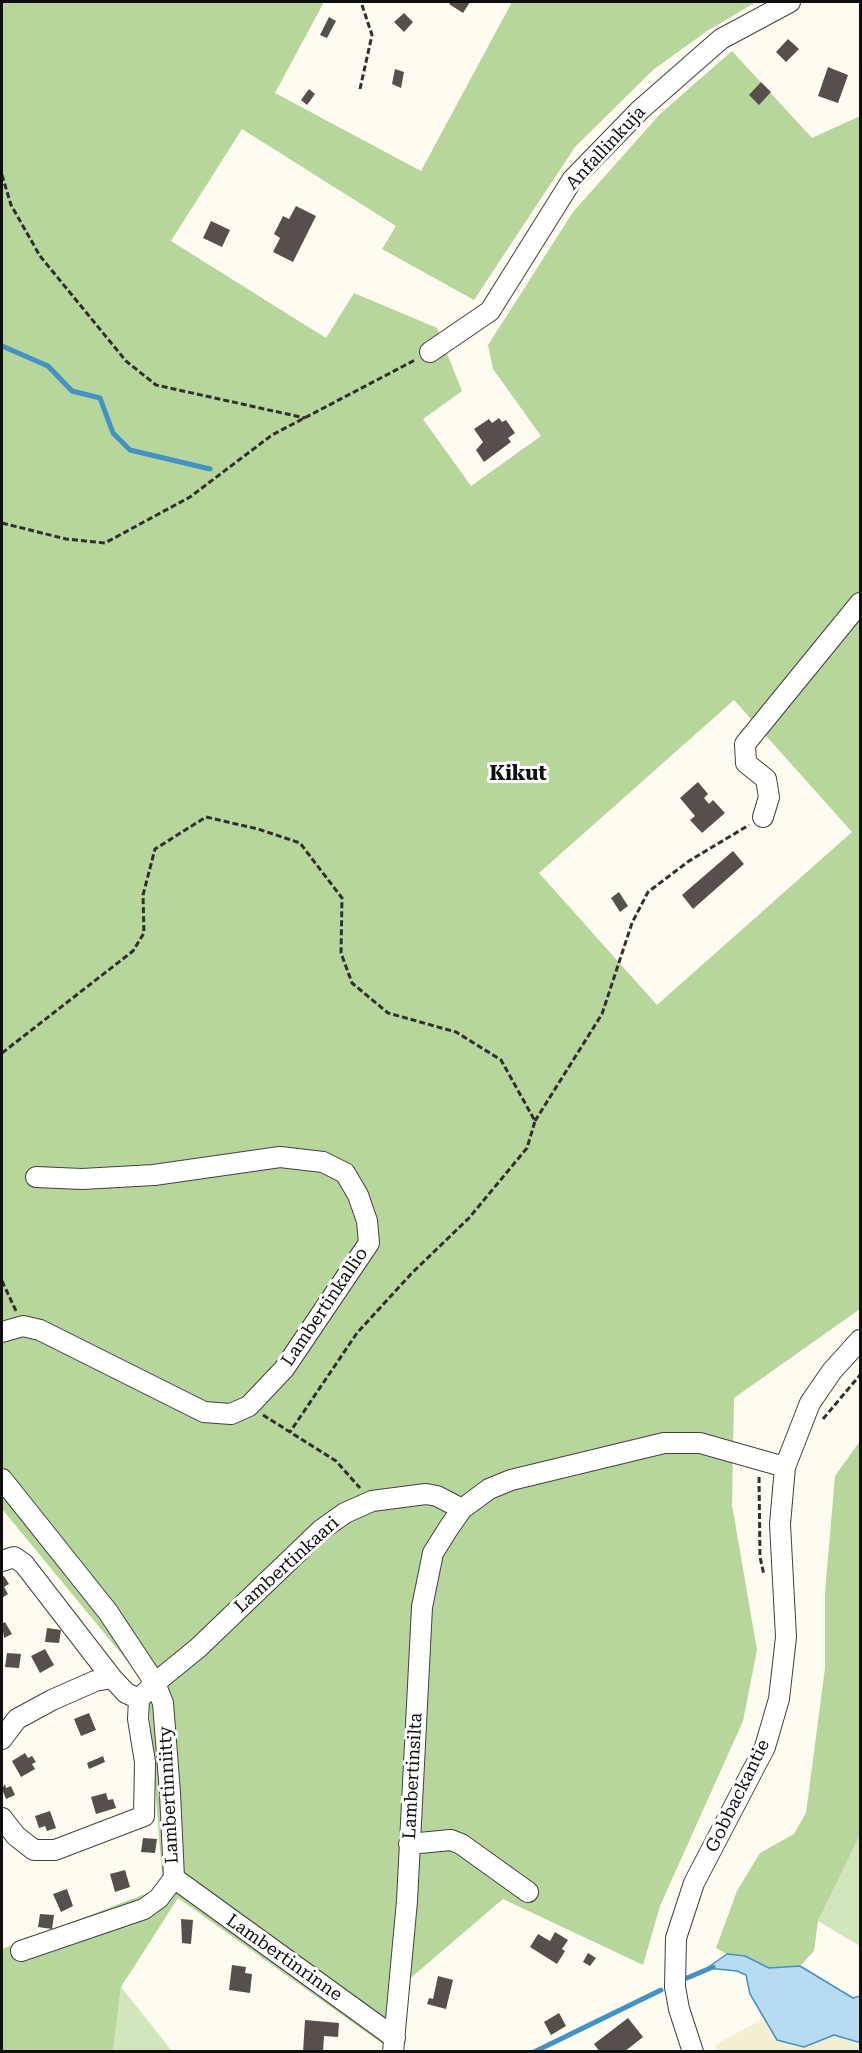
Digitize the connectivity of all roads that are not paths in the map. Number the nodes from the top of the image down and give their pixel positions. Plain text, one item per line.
1 (790, 2) edge
2 (430, 352) road end
3 (861, 603) edge
4 (763, 817) road end
5 (36, 1177) dead end
6 (2, 1332) edge
7 (861, 1340) edge
8 (785, 1467) junction
9 (2, 1479) edge
10 (462, 1509) junction
11 (2, 1561) edge
12 (112, 1678) junction
13 (156, 1686) junction
14 (139, 1700) junction
15 (2, 1739) edge
16 (2, 1818) edge
17 (409, 1844) junction
18 (174, 1878) junction
19 (528, 1892) dead end
20 (21, 1951) dead end
21 (394, 2045) edge
22 (693, 2052) edge

1 - 2 street, Anfallinkuja
3 - 4 street
5 - 6 street, Lambertinkallio
7 - 8 street, Gobbackantie
8 - 10 street
8 - 22 street, Gobbackantie
9 - 13 street
10 - 13 street, Lambertinkaari
10 - 17 street, Lambertinsilta
11 - 12 street
12 - 14 street
12 - 15 street
13 - 14 street, Lambertinkaari
13 - 18 street, Lambertinniitty
14 - 16 street
17 - 19 street
17 - 21 street, Lambertinsilta
18 - 20 street, Lambertinniitty
18 - 21 street, Lambertinrinne

